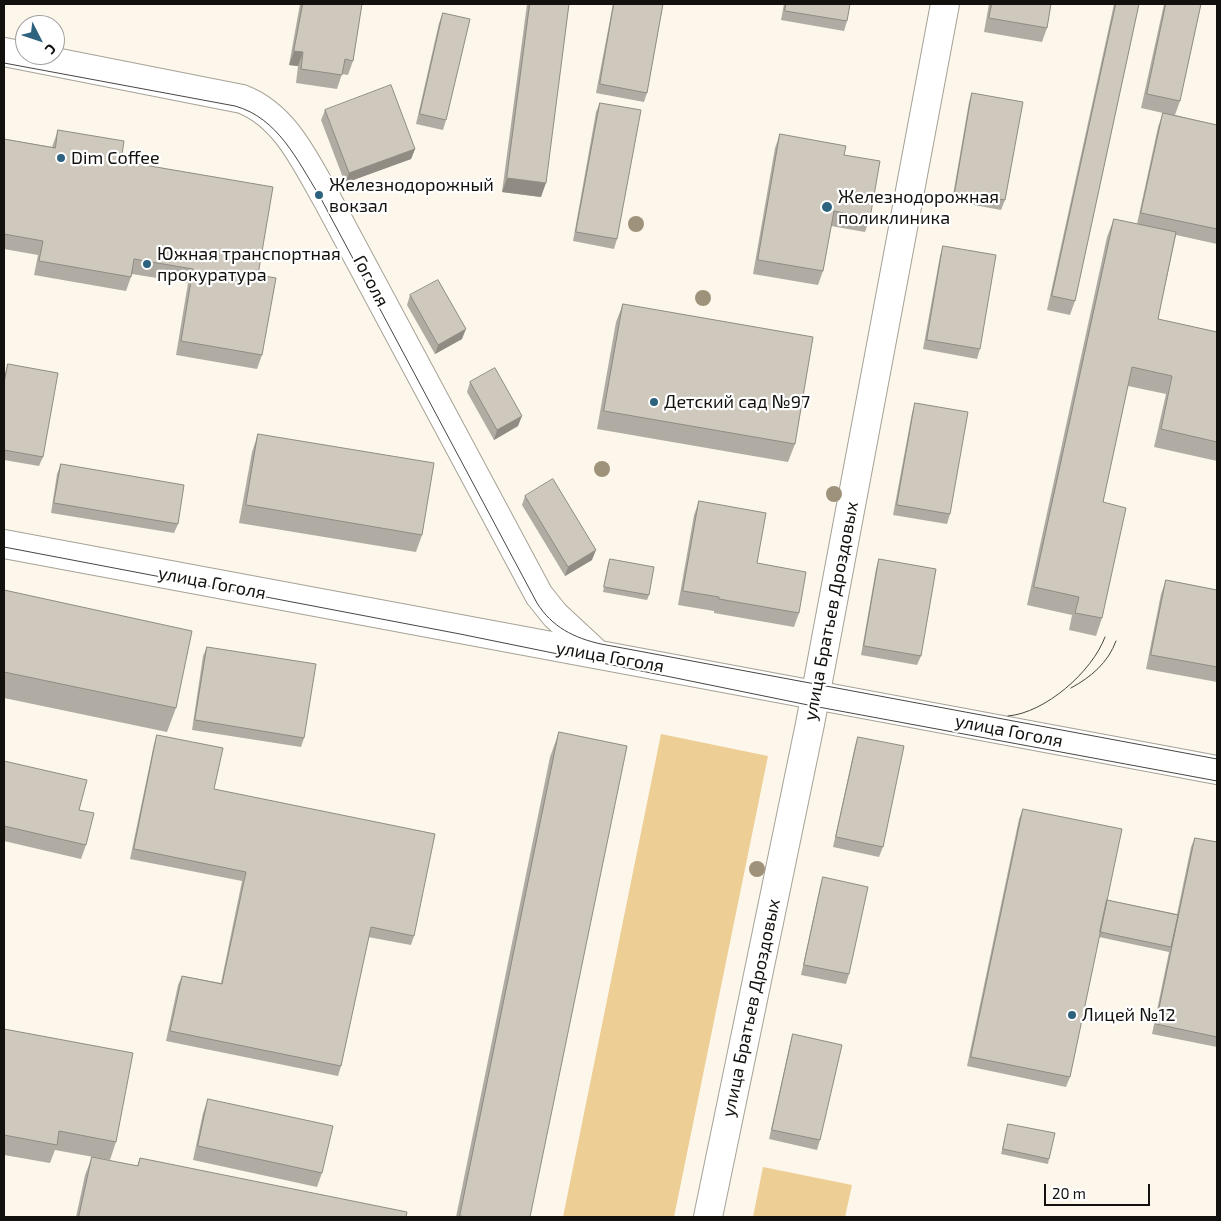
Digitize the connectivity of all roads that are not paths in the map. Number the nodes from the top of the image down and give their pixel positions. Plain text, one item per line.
1 (946, 4) edge
2 (4, 52) edge
3 (4, 544) edge
4 (597, 654) junction
5 (815, 696) junction
6 (1217, 770) edge
7 (708, 1217) edge

1 - 5 street, улица Братьев Дроздовых
2 - 4 street, Гоголя
3 - 4 street, улица Гоголя
4 - 5 street, улица Гоголя
5 - 6 street, улица Гоголя
5 - 7 street, улица Братьев Дроздовых

